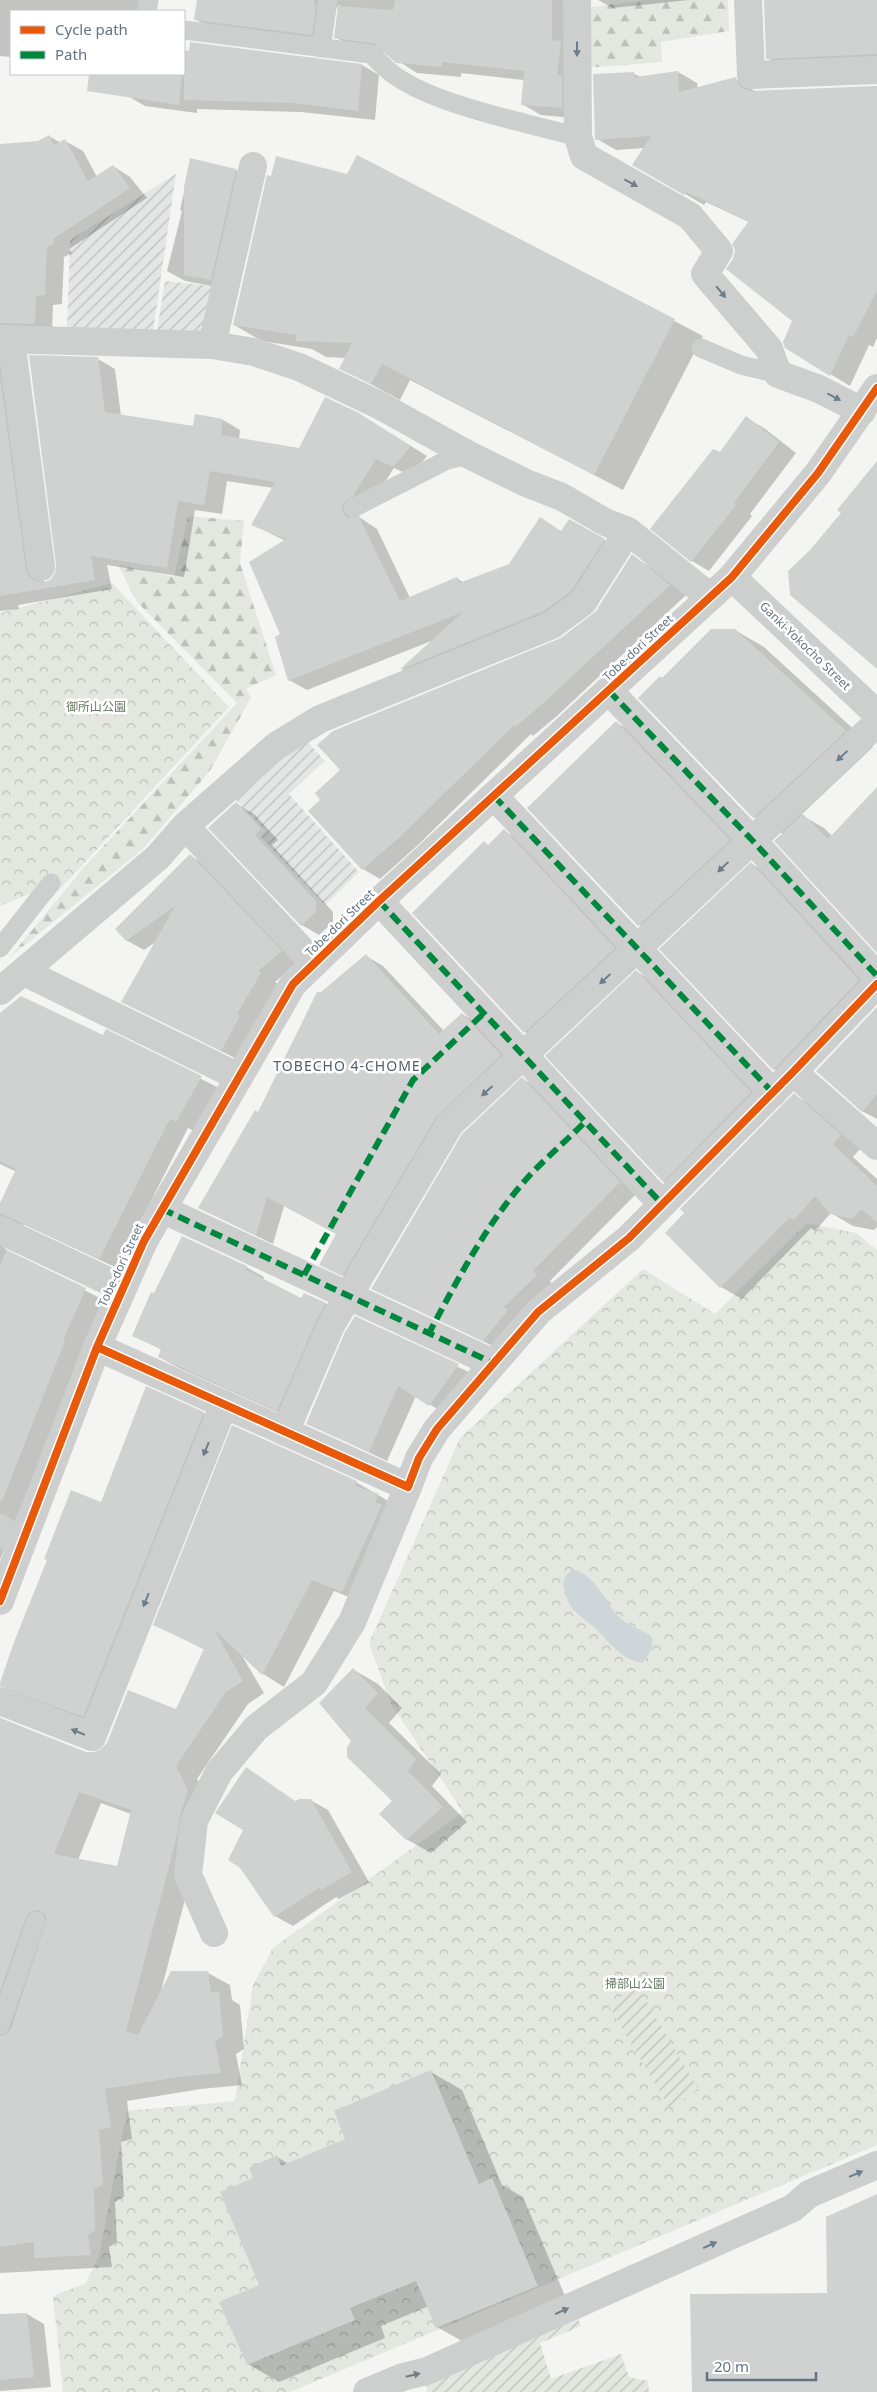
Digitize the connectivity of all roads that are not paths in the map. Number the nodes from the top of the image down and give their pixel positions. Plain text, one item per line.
1 (328, 0) edge
2 (577, 0) edge
3 (748, 0) edge
4 (185, 30) edge
5 (321, 48) junction
6 (877, 70) edge
7 (578, 136) junction
8 (253, 166) dead end
9 (6, 340) edge
10 (212, 345) junction
11 (701, 348) dead end
12 (778, 374) junction
13 (872, 399) edge
14 (469, 455) junction
15 (353, 508) dead end
16 (628, 531) junction
17 (41, 567) dead end
18 (732, 577) junction
19 (710, 597) junction
20 (609, 690) junction
21 (874, 709) edge
22 (494, 796) junction
23 (185, 826) junction
24 (752, 840) junction
25 (51, 883) dead end
26 (379, 901) junction
27 (0, 948) edge
28 (636, 949) junction
29 (314, 963) junction
30 (24, 972) junction
31 (877, 976) edge
32 (877, 984) edge
33 (0, 991) edge
34 (524, 1055) junction
35 (793, 1072) junction
36 (239, 1077) junction
37 (773, 1093) junction
38 (877, 1146) edge
39 (662, 1204) junction
40 (162, 1209) junction
41 (0, 1230) edge
42 (123, 1288) junction
43 (347, 1296) junction
44 (97, 1347) junction
45 (493, 1363) junction
46 (224, 1404) junction
47 (285, 1432) junction
48 (408, 1487) junction
49 (0, 1528) edge
50 (21, 1546) junction
51 (0, 1601) edge
52 (0, 1701) edge
53 (36, 1921) dead end
54 (214, 1934) dead end
55 (0, 2026) edge
56 (877, 2165) edge
57 (367, 2392) edge

1 - 5 lane
2 -> 7 street
3 - 6 street
4 - 5 lane
5 - 7 lane
7 -> 12 street
8 - 10 street
9 - 10 street
9 - 17 street
10 - 14 street
11 - 12 lane
12 -> 13 street
13 - 18 street, Tobe-dori Street
14 - 15 lane
14 - 16 street
16 - 19 street
16 - 23 street
18 - 19 street, Tobe-dori Street
18 - 21 street, Ganki-Yokocho Street
19 - 20 street, Tobe-dori Street
20 - 22 street, Tobe-dori Street
20 - 24 street
21 -> 24 street
22 - 26 street, Tobe-dori Street
22 - 28 street
23 - 29 street
23 - 30 street
24 -> 28 street
24 - 31 street
25 - 27 lane
26 - 29 street, Tobe-dori Street
26 - 34 street
28 -> 34 street
28 - 37 street
29 - 36 street, Tobe-dori Street
30 - 33 street
30 - 36 street
32 - 35 street
34 - 39 street
34 -> 43 street
35 - 37 street
35 - 38 street
36 - 40 street, Tobe-dori Street
37 - 39 street
39 - 45 street
40 - 42 street, Tobe-dori Street
40 - 43 street
41 - 42 street
42 - 44 street, Tobe-dori Street
43 - 45 street
43 - 47 street
44 - 46 street
44 - 50 street, Tobe-dori Street
45 - 48 street
46 - 47 street
46 -> 52 street
47 - 48 street
48 - 54 street
49 - 50 street
50 - 51 street, Tobe-dori Street
53 - 55 lane
57 -> 56 street

